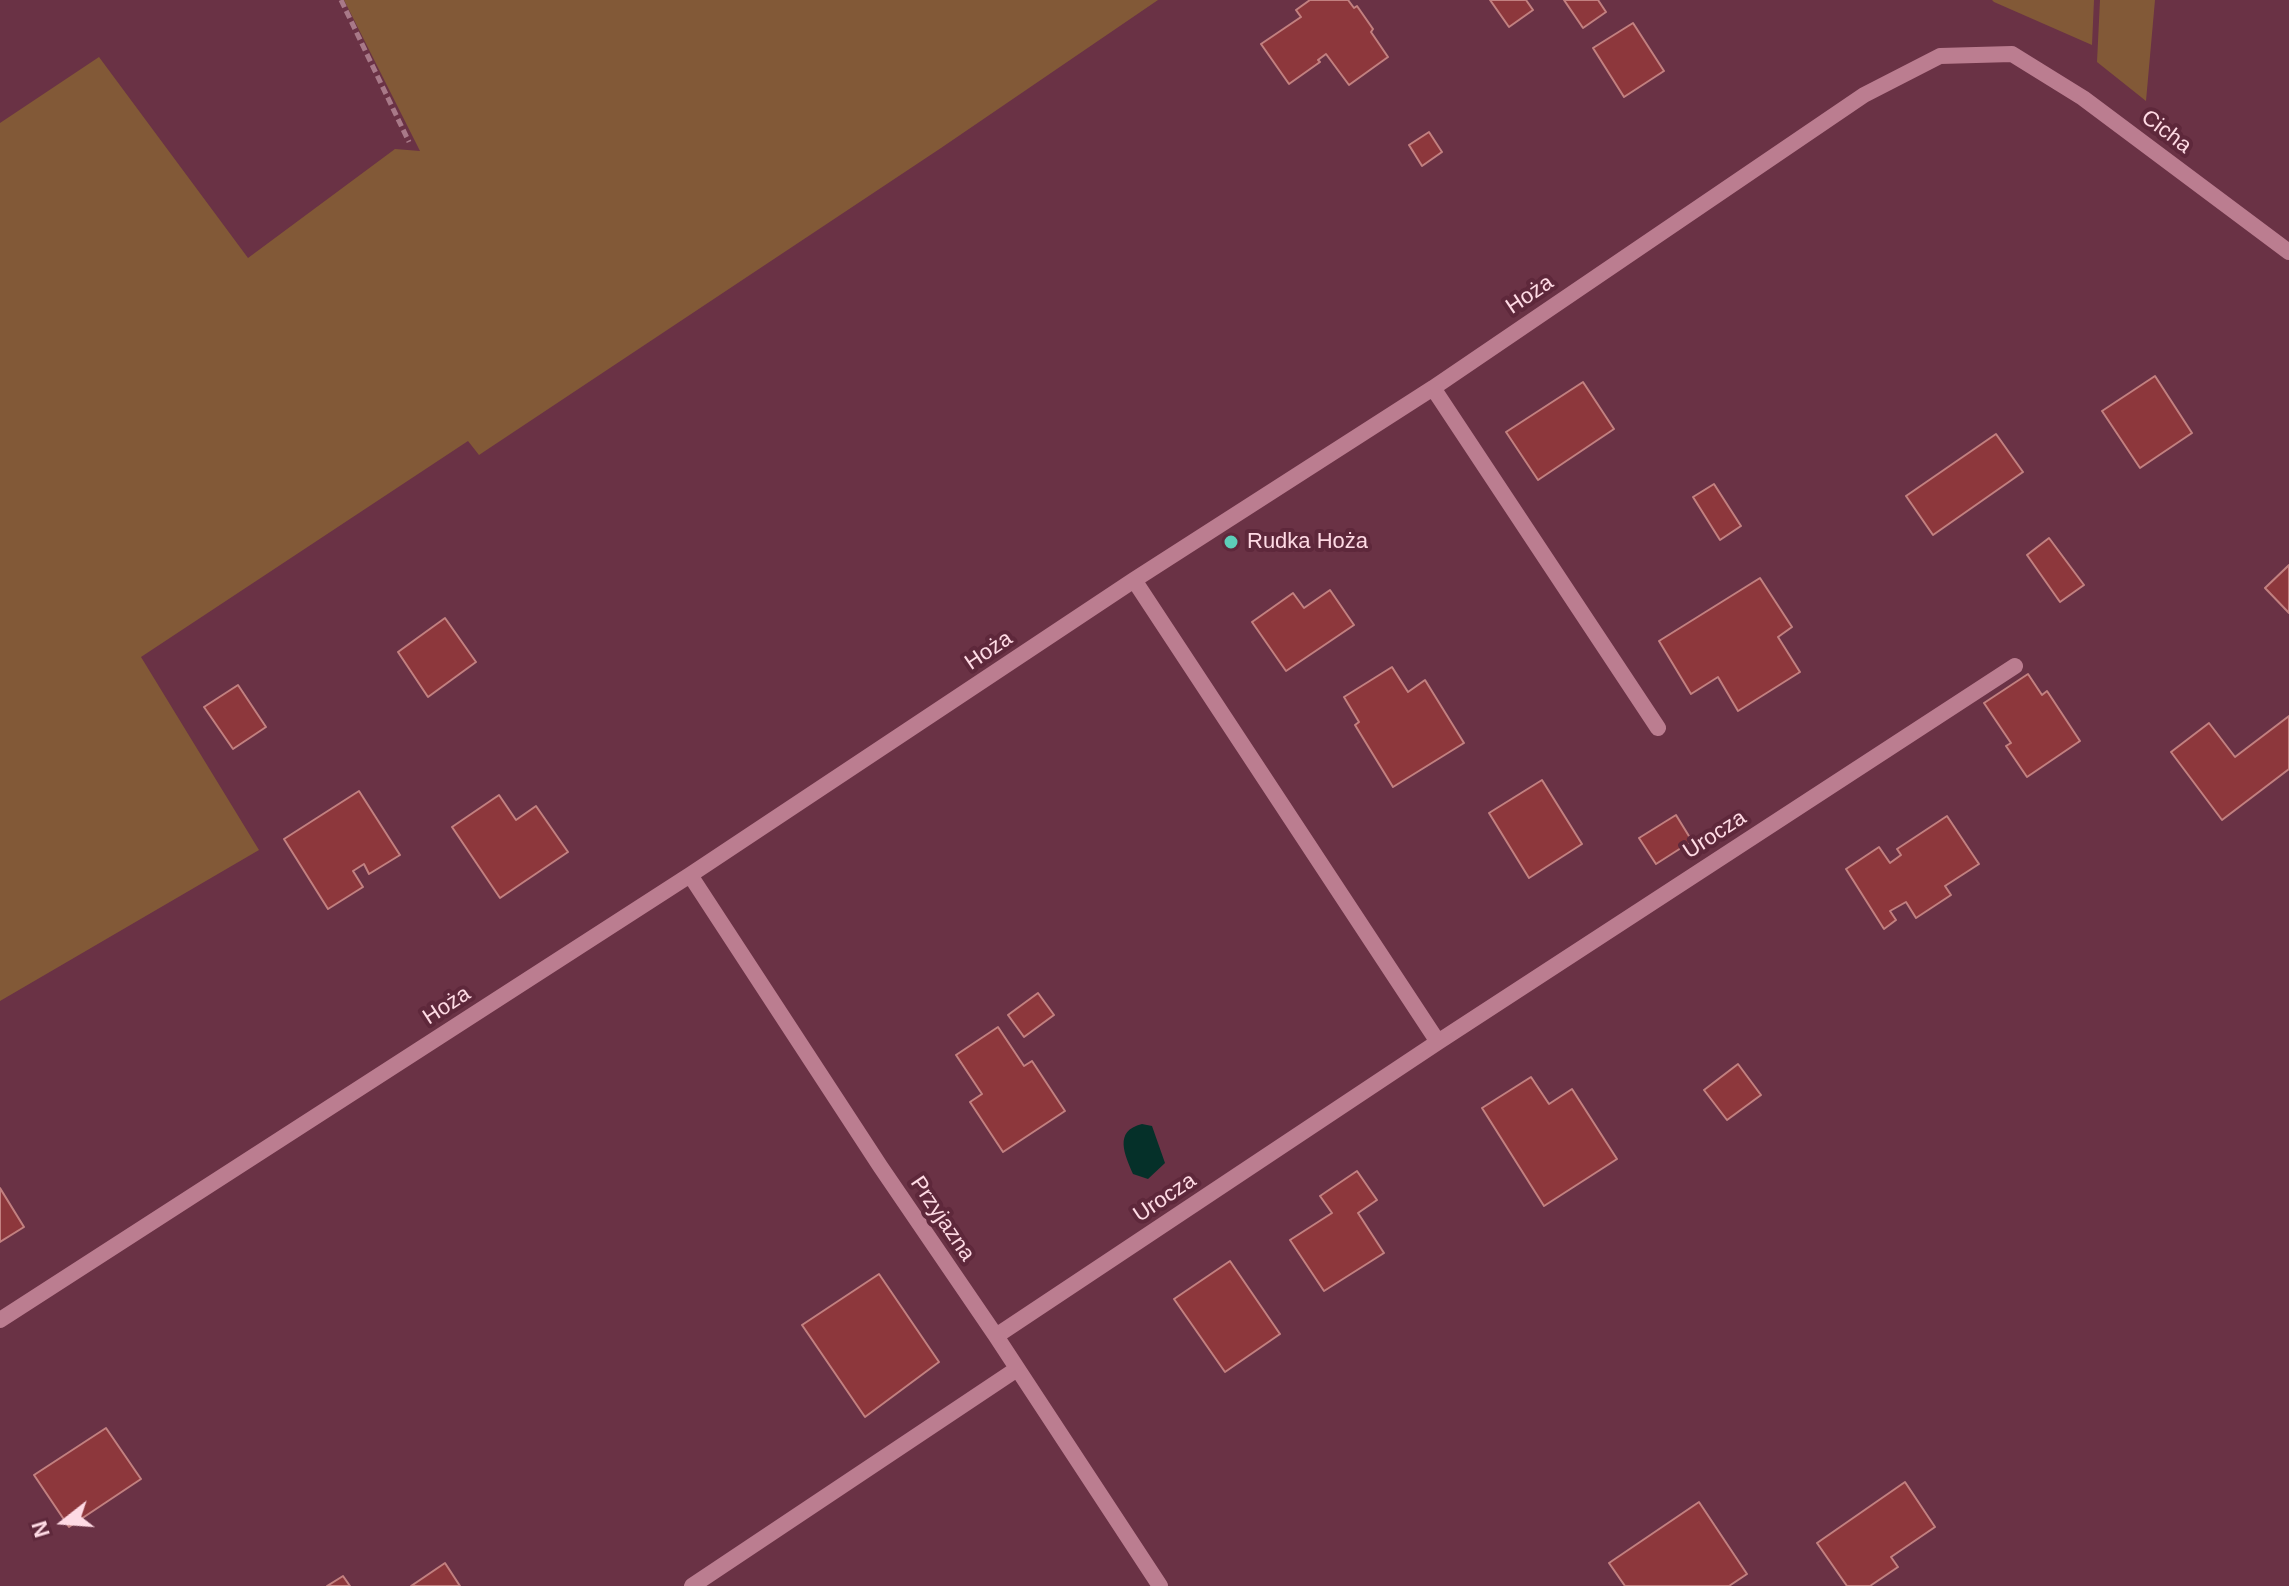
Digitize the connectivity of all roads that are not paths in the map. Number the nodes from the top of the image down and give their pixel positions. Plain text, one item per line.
1 (2012, 54) joint
2 (2289, 252) edge
3 (1433, 388) junction
4 (1134, 580) junction
5 (2015, 666) dead end
6 (1658, 728) dead end
7 (690, 875) junction
8 (1438, 1042) junction
9 (0, 1320) edge
10 (996, 1336) junction
11 (1017, 1369) junction
12 (692, 1586) edge
13 (1160, 1586) edge

1 - 2 street, Cicha
1 - 3 street, Hoża
3 - 4 street, Hoża
3 - 6 street
4 - 7 street, Hoża
4 - 8 street
5 - 8 street, Urocza
7 - 9 street, Hoża
7 - 10 street, Przyjazna
8 - 10 street, Urocza
10 - 11 street, Przyjazna
11 - 12 street
11 - 13 street, Przyjazna

